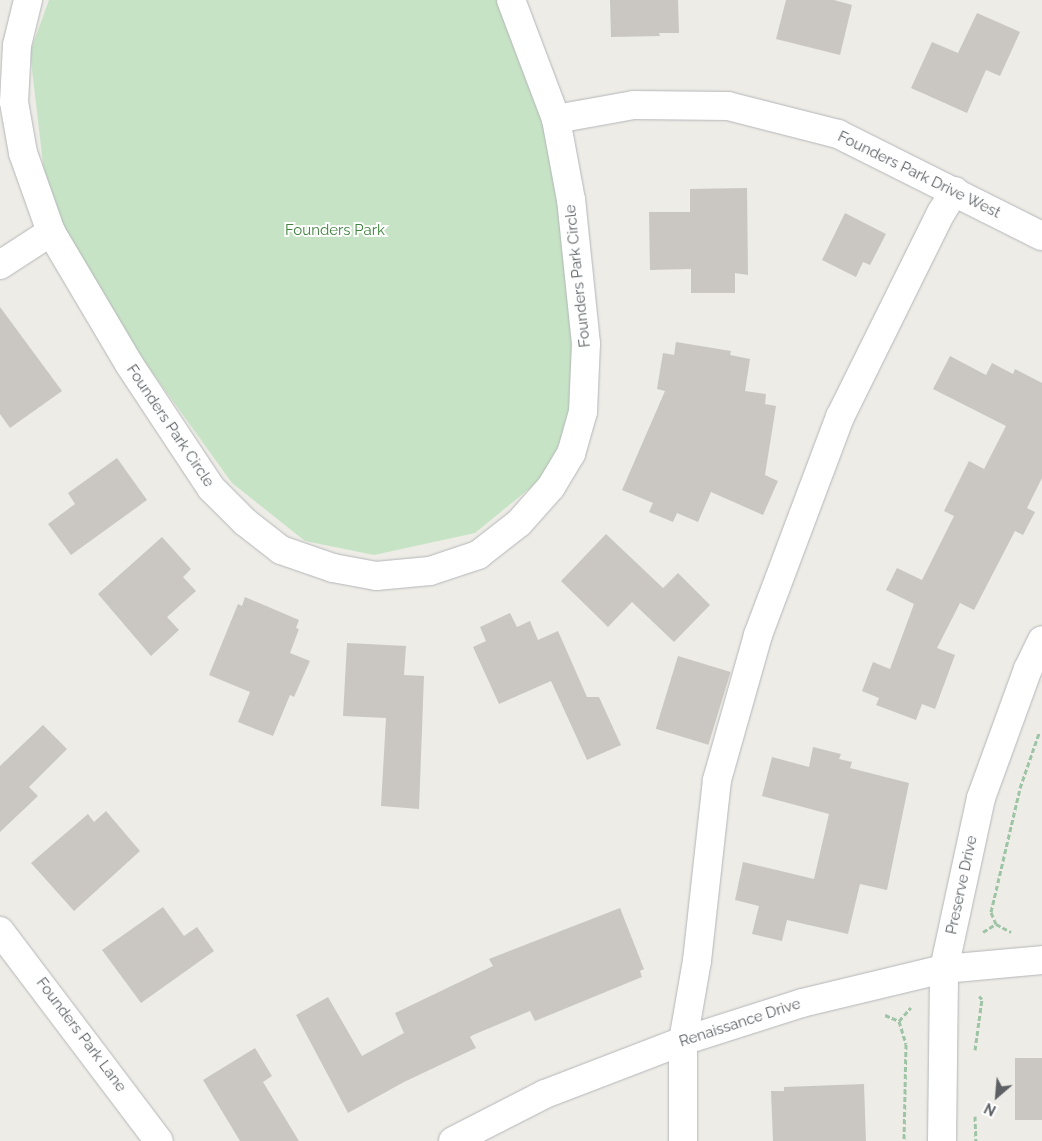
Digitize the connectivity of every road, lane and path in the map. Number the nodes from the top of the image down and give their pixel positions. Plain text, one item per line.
1 (28, 0) edge
2 (511, 0) edge
3 (556, 119) junction
4 (956, 191) junction
5 (51, 232) junction
6 (1042, 236) edge
7 (0, 265) edge
8 (1042, 640) edge
9 (1042, 725) edge
10 (0, 931) edge
11 (1042, 960) edge
12 (972, 966) junction
13 (944, 969) junction
14 (899, 1021) dead end
15 (683, 1041) junction
16 (975, 1057) dead end
17 (974, 1113) dead end
18 (159, 1141) edge
19 (453, 1141) edge
20 (683, 1141) edge
21 (904, 1141) edge
22 (942, 1141) edge
23 (976, 1141) edge

1 - 5 street, Founders Park Circle
2 - 3 street, Founders Park Circle
3 - 4 street, Founders Park Drive West
3 - 5 street, Founders Park Circle
4 - 6 street, Founders Park Drive West
4 - 15 street
5 - 7 street
8 - 13 street, Preserve Drive
9 - 12 path
10 - 18 street, Founders Park Lane
11 - 12 street, Renaissance Drive
12 - 13 street, Renaissance Drive
12 - 16 path
13 - 15 street, Renaissance Drive
13 - 22 street, Preserve Drive
14 - 21 path
15 - 19 street, Renaissance Drive
15 - 20 street
17 - 23 path

